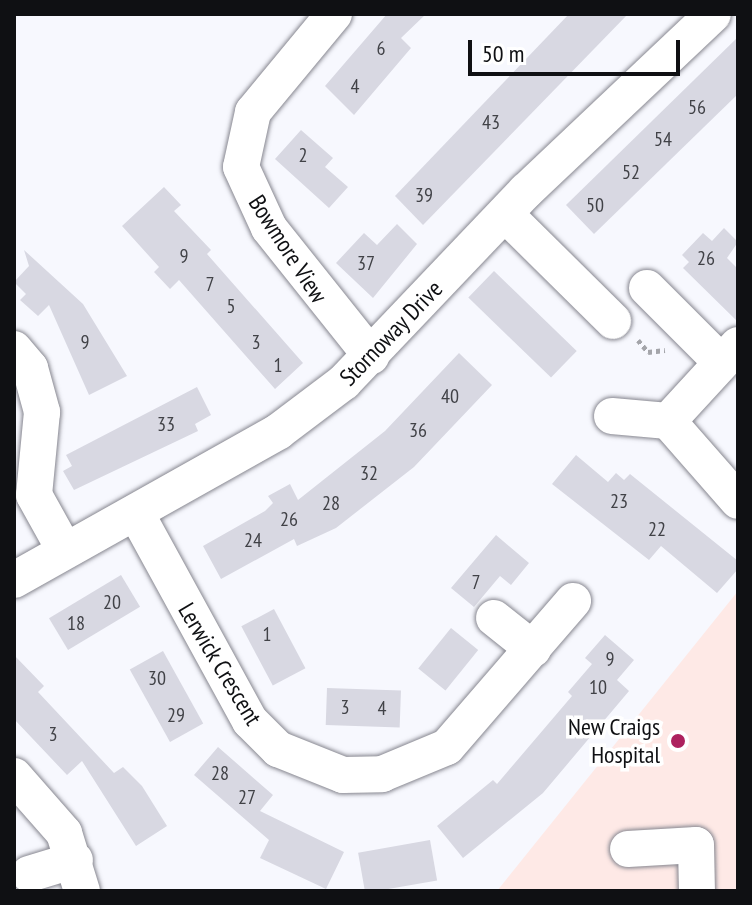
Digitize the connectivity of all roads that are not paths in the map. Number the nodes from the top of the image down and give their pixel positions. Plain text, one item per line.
1 (334, 14) edge
2 (713, 14) edge
3 (505, 214) junction
4 (647, 288) dead end
5 (613, 321) dead end
6 (14, 349) edge
7 (730, 354) edge
8 (371, 356) junction
9 (612, 416) dead end
10 (668, 421) junction
11 (23, 472) edge
12 (738, 501) edge
13 (136, 513) junction
14 (64, 549) junction
15 (14, 580) edge
16 (573, 601) dead end
17 (494, 618) dead end
18 (533, 649) junction
19 (14, 776) edge
20 (628, 849) dead end
21 (29, 874) dead end
22 (78, 876) edge
23 (697, 891) edge

1 - 8 street, Bowmore View
2 - 3 street, Stornoway Drive
3 - 5 street
3 - 8 street, Stornoway Drive
4 - 7 street
6 - 11 street
7 - 10 street
8 - 13 street, Stornoway Drive
9 - 10 street
10 - 12 street
11 - 14 street
13 - 14 street, Stornoway Drive
13 - 18 street, Lerwick Crescent
14 - 15 street, Stornoway Drive
16 - 18 street, Lerwick Crescent
17 - 18 street
19 - 22 street
20 - 23 street
21 - 22 street

